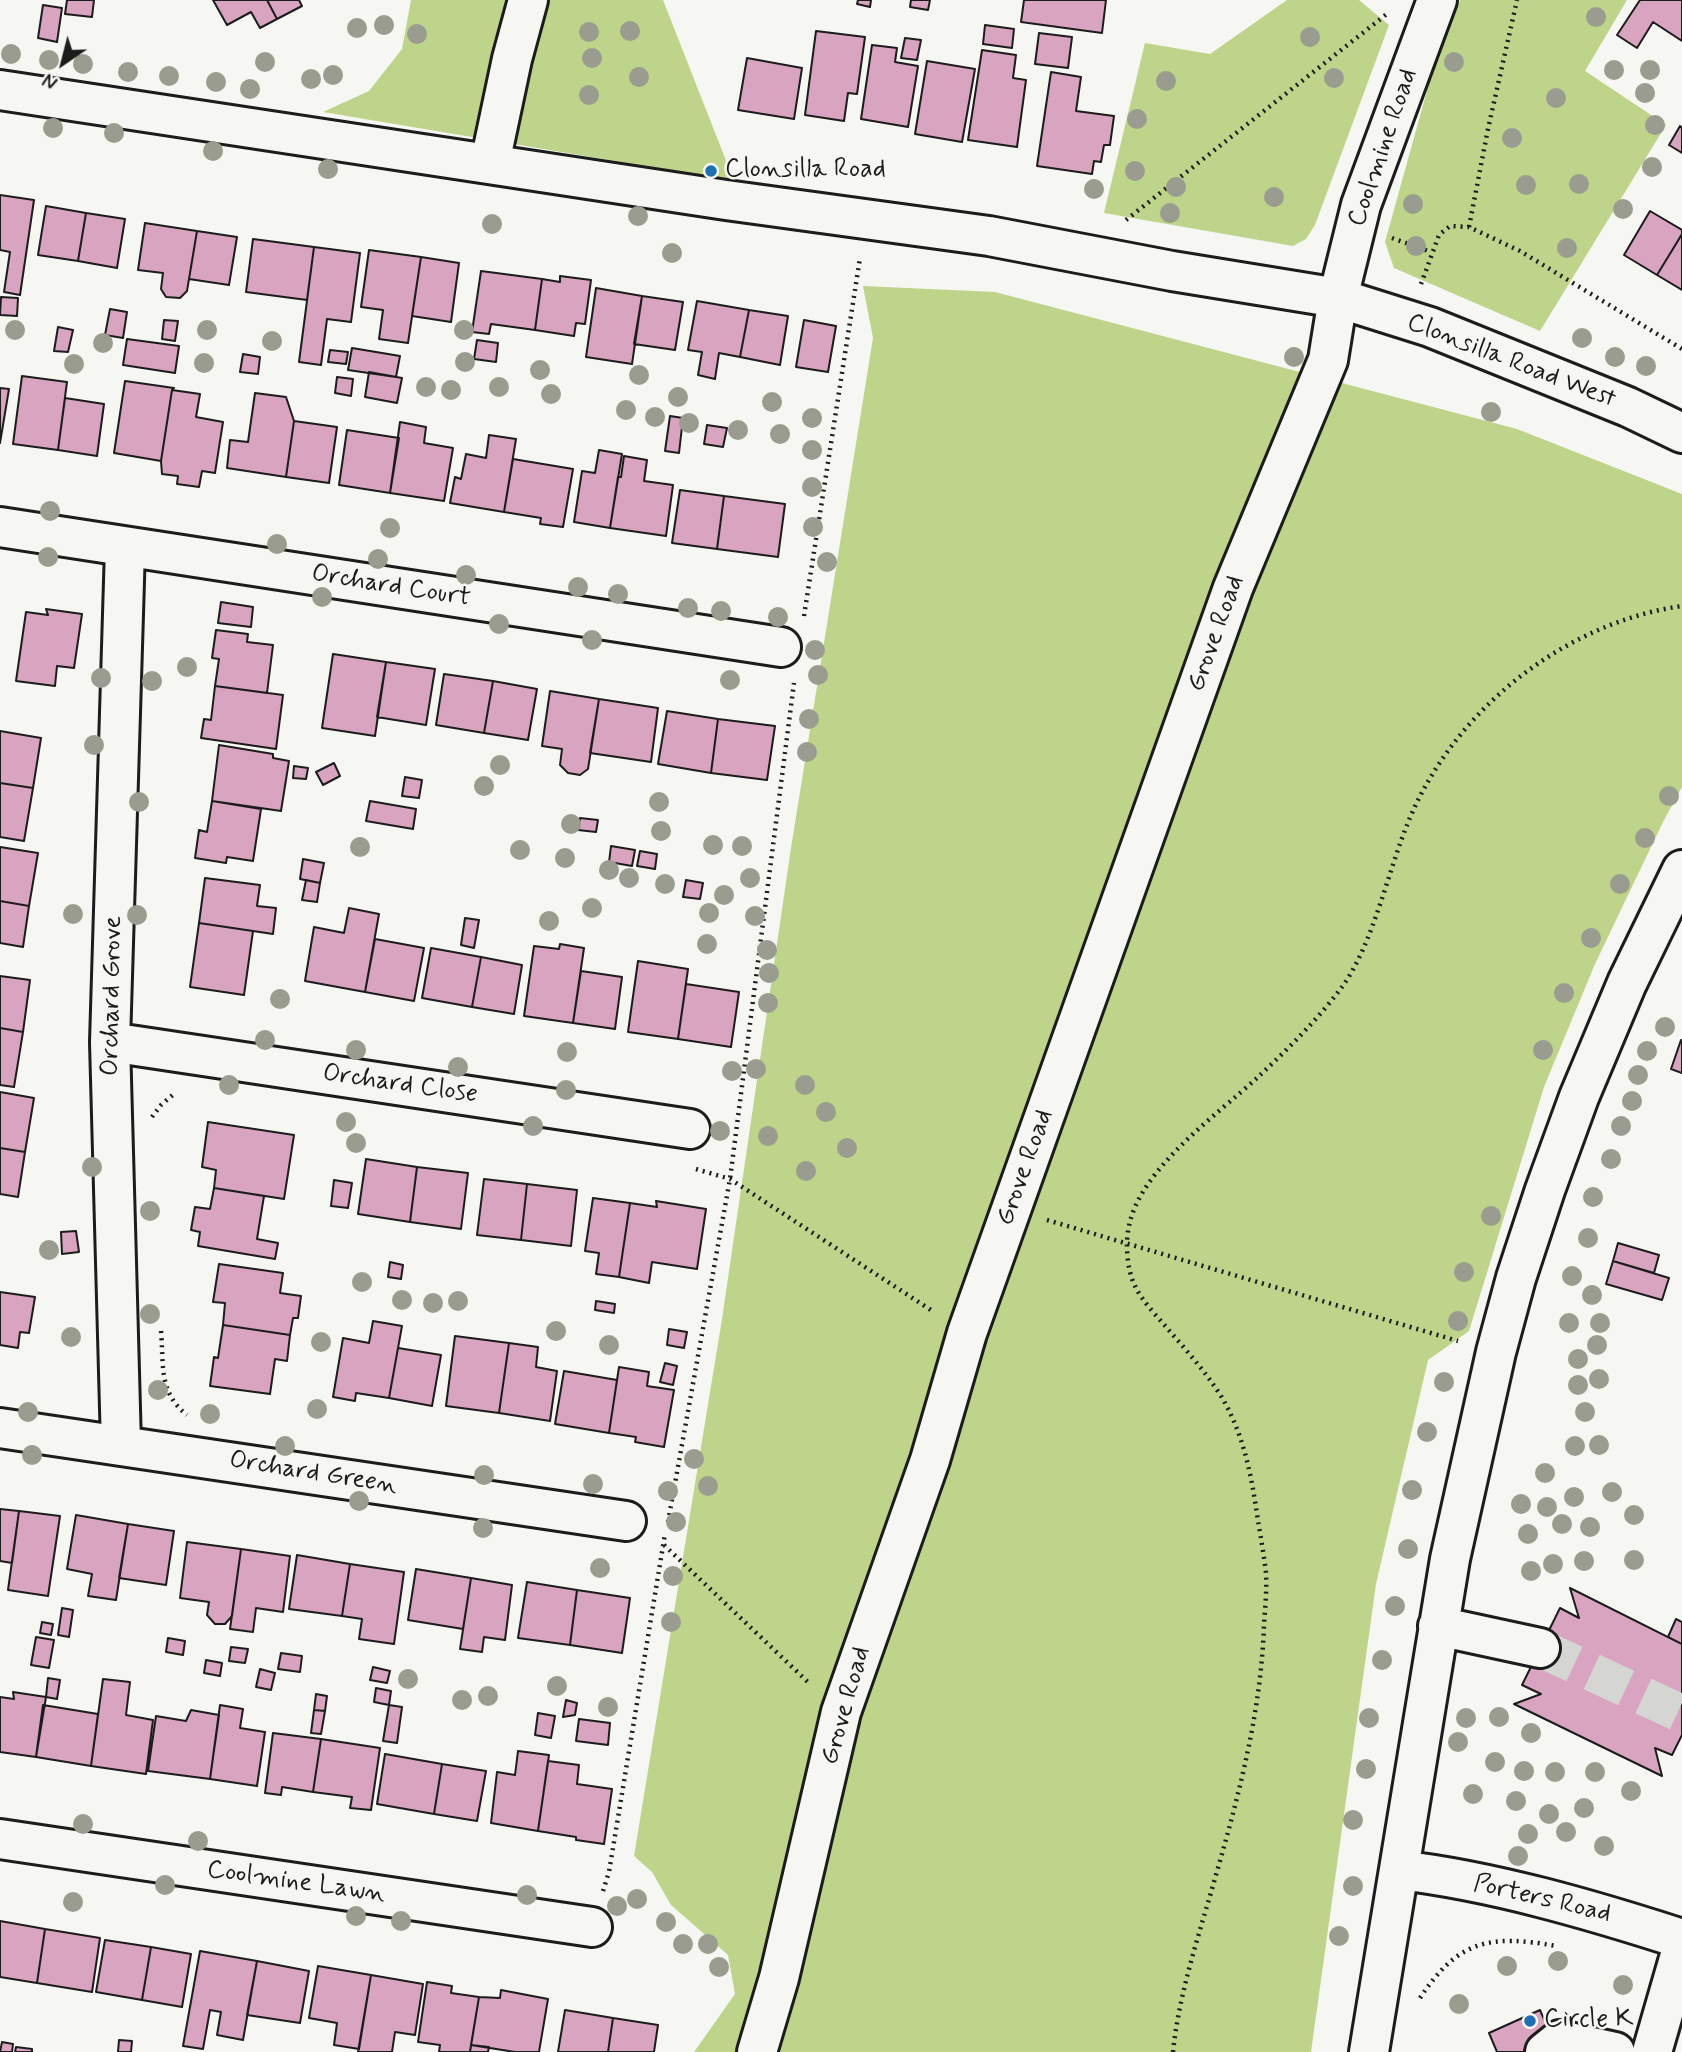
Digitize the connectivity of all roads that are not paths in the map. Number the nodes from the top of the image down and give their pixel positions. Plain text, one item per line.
1 (528, 0) edge
2 (1430, 2) edge
3 (0, 90) edge
4 (491, 163) junction
5 (1338, 298) junction
6 (1682, 433) edge
7 (0, 527) edge
8 (125, 548) junction
9 (793, 649) road end
10 (1682, 870) edge
11 (110, 1042) junction
12 (690, 1129) dead end
13 (0, 1428) edge
14 (121, 1444) junction
15 (626, 1521) dead end
16 (1438, 1626) junction
17 (1540, 1648) tunnel mouth
18 (0, 1839) edge
19 (1399, 1870) junction
20 (592, 1927) dead end
21 (1682, 1939) edge
22 (1682, 1948) edge
23 (757, 2052) edge
24 (1369, 2052) edge
25 (1545, 2052) edge
26 (1615, 2052) edge
27 (1652, 2052) edge

1 - 4 street
2 - 5 street, Coolmine Road
3 - 4 street
4 - 5 street
5 - 6 street, Clonsilla Road West
5 - 23 street, Grove Road
7 - 8 street, Orchard Court
8 - 9 street, Orchard Court
8 - 11 street, Orchard Grove
10 - 16 street
11 - 12 street, Orchard Close
11 - 14 street, Orchard Grove
13 - 14 street, Orchard Green
14 - 15 street, Orchard Green
16 - 17 street
16 - 19 street
18 - 20 street, Coolmine Lawn
19 - 21 street, Porters Road
19 - 24 street
22 - 27 street
25 - 26 street

